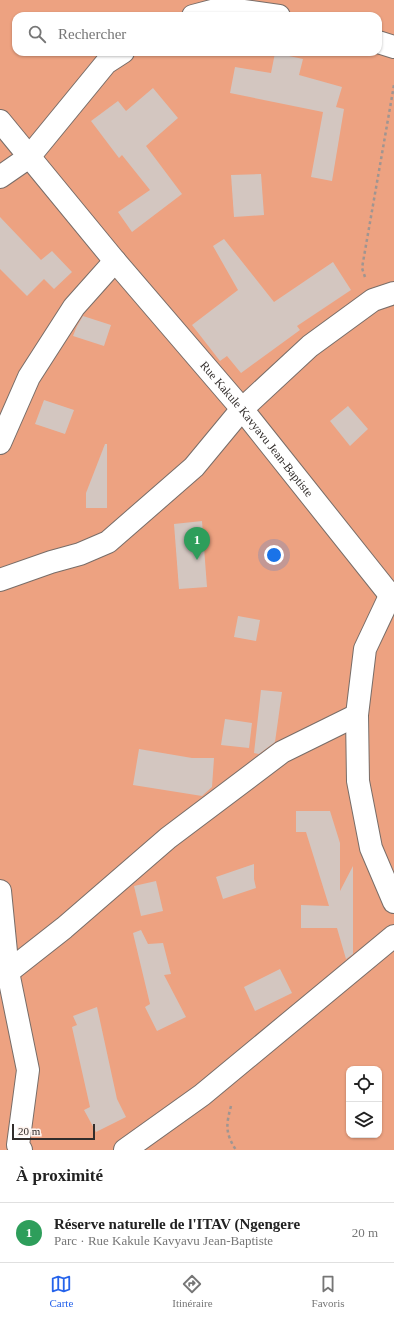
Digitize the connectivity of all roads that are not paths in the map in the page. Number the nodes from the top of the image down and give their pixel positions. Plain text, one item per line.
1 (223, 4) edge
2 (203, 12) edge
3 (260, 12) edge
4 (382, 43) edge
5 (394, 47) edge
6 (117, 56) edge
7 (0, 121) edge
8 (29, 156) junction
9 (0, 177) edge
10 (115, 261) junction
11 (394, 293) edge
12 (242, 409) junction
13 (0, 443) edge
14 (0, 580) edge
15 (392, 598) edge
16 (357, 715) junction
17 (0, 891) edge
18 (394, 902) edge
19 (394, 936) edge
20 (8, 972) junction
21 (21, 1150) edge
22 (125, 1150) edge

1 - 2 street
1 - 3 street
4 - 5 street
6 - 8 street
7 - 8 street
8 - 9 street
8 - 10 street, Rue Kakule Kavyavu Jean-Baptiste
10 - 12 street, Rue Kakule Kavyavu Jean-Baptiste
10 - 13 street
11 - 12 street
12 - 14 street
12 - 15 street, Rue Kakule Kavyavu Jean-Baptiste
15 - 16 street
16 - 18 street
16 - 20 street
17 - 20 street
19 - 22 street
20 - 21 street

